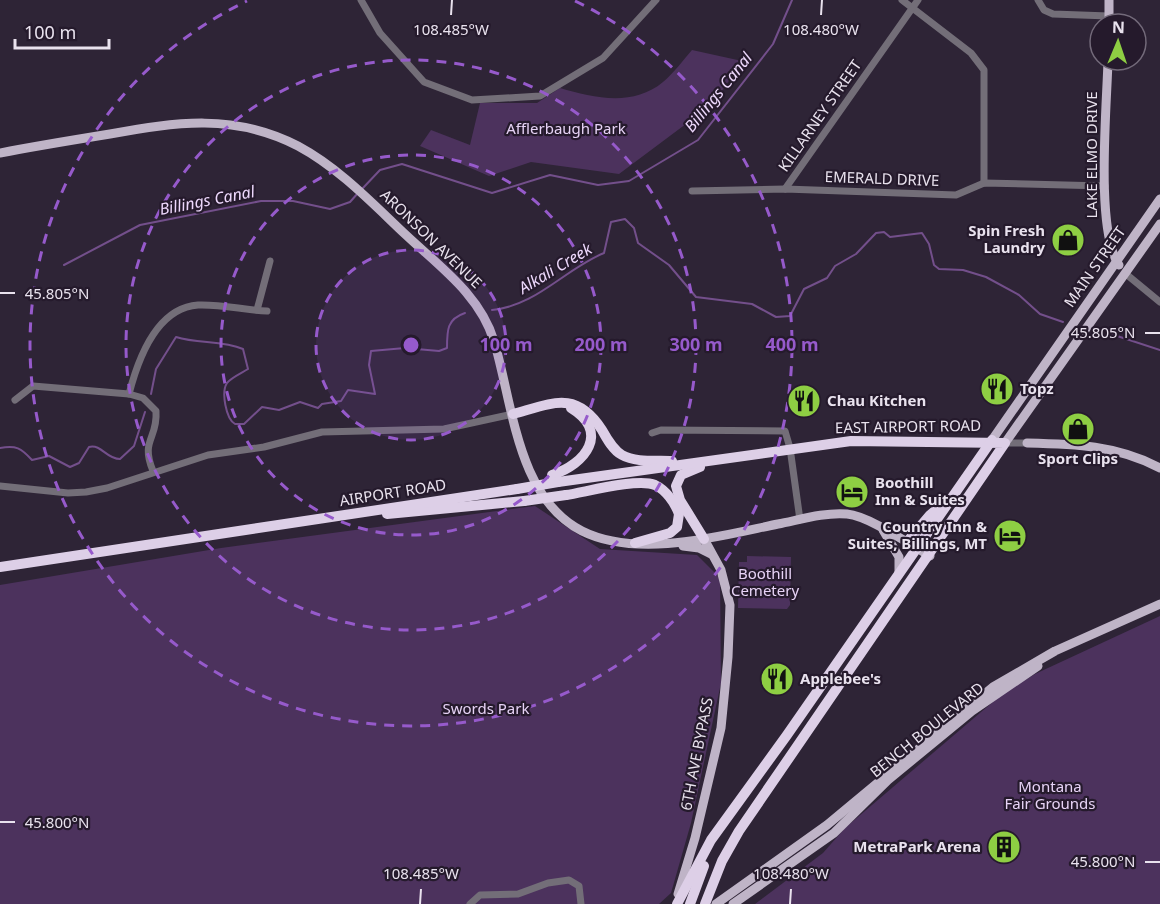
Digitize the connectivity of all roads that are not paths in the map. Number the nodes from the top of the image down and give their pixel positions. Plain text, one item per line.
1 (361, 0) edge
2 (656, 0) edge
3 (902, 0) edge
4 (918, 0) edge
5 (1038, 0) edge
6 (912, 9) junction
7 (1088, 18) edge
8 (1108, 72) edge
9 (0, 153) edge
10 (984, 183) junction
11 (1105, 186) junction
12 (785, 189) junction
13 (692, 191) dead end
14 (1160, 199) edge
15 (1160, 224) edge
16 (270, 261) dead end
17 (1116, 263) junction
18 (1126, 274) junction
19 (1160, 302) edge
20 (256, 310) junction
21 (267, 311) dead end
22 (129, 394) junction
23 (15, 400) dead end
24 (556, 403) junction
25 (513, 414) junction
26 (652, 433) dead end
27 (992, 440) junction
28 (1005, 442) junction
29 (1027, 443) joint
30 (790, 448) junction
31 (723, 458) junction
32 (697, 462) junction
33 (1160, 468) edge
34 (153, 471) junction
35 (555, 478) junction
36 (0, 486) edge
37 (950, 500) junction
38 (348, 515) junction
39 (800, 520) junction
40 (883, 530) junction
41 (704, 539) junction
42 (907, 542) junction
43 (635, 543) junction
44 (917, 549) junction
45 (711, 554) junction
46 (930, 556) junction
47 (0, 567) edge
48 (899, 574) junction
49 (1160, 604) edge
50 (1160, 611) edge
51 (720, 827) junction
52 (470, 904) edge
53 (581, 904) edge
54 (672, 904) edge
55 (677, 904) edge
56 (690, 904) edge
57 (705, 904) edge
58 (716, 904) edge
59 (733, 904) edge

1 - 2 street
3 - 6 street
4 - 6 street, KILLARNEY STREET
5 - 7 street
6 - 10 street
6 - 12 street, KILLARNEY STREET
8 - 11 main road, LAKE ELMO DRIVE
9 - 25 main road, ARONSON AVENUE
10 - 11 street, EMERALD DRIVE
10 - 12 street, EMERALD DRIVE
11 - 17 main road, LAKE ELMO DRIVE
12 - 13 street, EMERALD DRIVE
14 - 17 main road, MAIN STREET
15 - 18 main road, MAIN STREET
16 - 20 street
17 - 18 main road, LAKE ELMO DRIVE
17 - 27 main road, MAIN STREET
18 - 19 street, LAKE ELMO DRIVE
18 - 28 main road, MAIN STREET
20 - 21 street
20 - 22 street
22 - 23 street
22 - 34 street
24 - 25 highway
24 - 32 highway
24 - 35 highway
25 - 34 street
25 - 43 main road, ARONSON AVENUE
26 - 30 street
27 - 28 highway
27 - 30 highway, EAST AIRPORT ROAD
27 - 37 highway
28 - 29 street
28 - 46 highway
29 - 33 main road
30 - 31 highway, AIRPORT ROAD
30 - 39 street
31 - 32 highway, AIRPORT ROAD
31 - 41 highway
32 - 35 highway, AIRPORT ROAD
34 - 36 street
35 - 38 highway, AIRPORT ROAD, bridge
37 - 42 highway
37 - 44 highway
38 - 43 highway, bridge
38 - 47 highway, AIRPORT ROAD
39 - 40 main road, ARONSON AVENUE
39 - 41 main road, ARONSON AVENUE
40 - 42 main road, ARONSON AVENUE
40 - 48 main road
41 - 43 main road, ARONSON AVENUE
41 - 45 main road, 6TH AVE BYPASS
42 - 44 main road, ARONSON AVENUE
43 - 45 main road
44 - 46 main road, ARONSON AVENUE
44 - 48 highway
45 - 54 main road, 6TH AVE BYPASS
46 - 57 highway
48 - 51 highway
49 - 58 main road
50 - 59 main road, BENCH BOULEVARD
51 - 55 highway
51 - 56 highway
52 - 53 street

